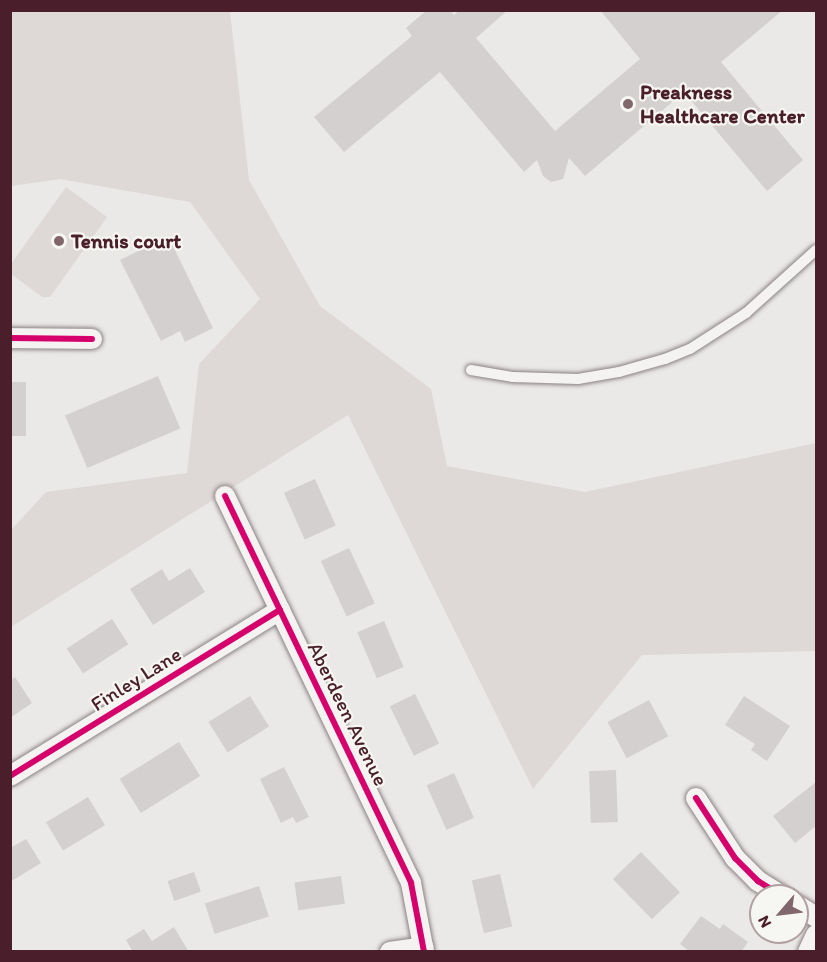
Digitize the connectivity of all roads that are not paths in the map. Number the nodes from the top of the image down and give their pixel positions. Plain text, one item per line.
1 (816, 250) edge
2 (10, 338) edge
3 (92, 339) dead end
4 (471, 370) dead end
5 (225, 496) dead end
6 (280, 610) junction
7 (10, 776) edge
8 (696, 798) dead end
9 (764, 884) edge
10 (816, 935) edge
11 (424, 949) edge
12 (390, 951) edge
13 (808, 951) edge

1 - 4 lane
2 - 3 street
5 - 6 street, Aberdeen Avenue
6 - 7 street, Finley Lane
6 - 11 street, Aberdeen Avenue
8 - 9 street
10 - 13 street
11 - 12 street

